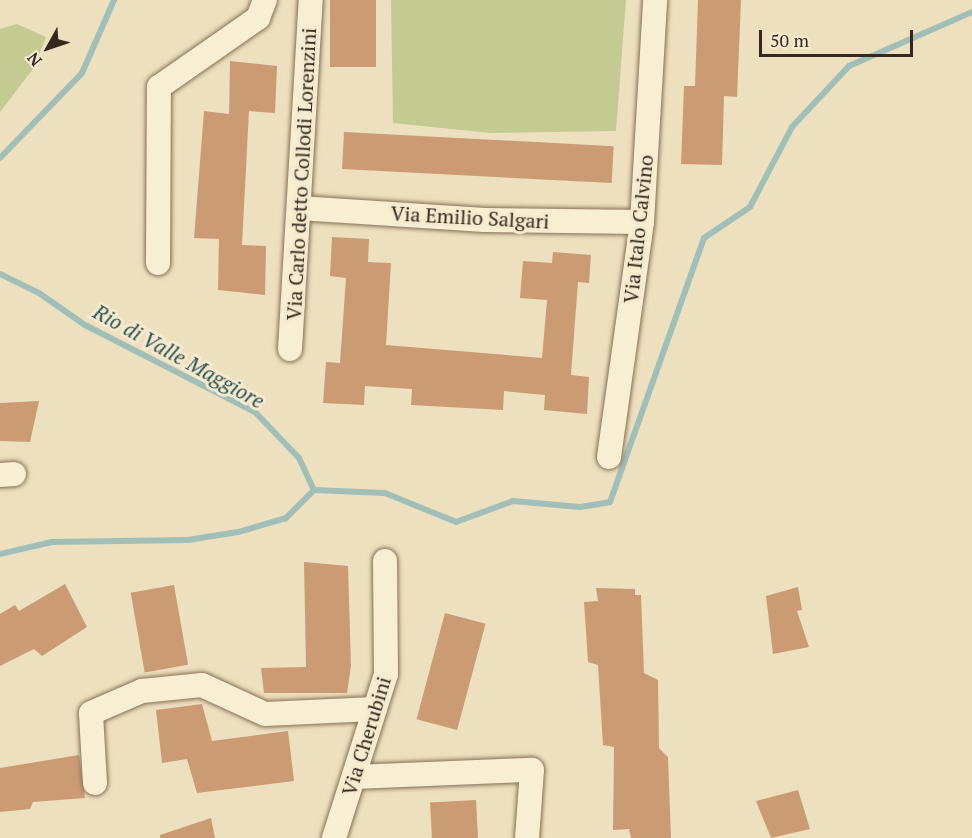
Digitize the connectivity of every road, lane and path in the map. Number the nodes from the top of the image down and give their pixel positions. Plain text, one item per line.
1 (265, 0) edge
2 (312, 0) edge
3 (655, 0) edge
4 (299, 208) junction
5 (642, 222) junction
6 (158, 263) dead end
7 (290, 349) dead end
8 (609, 457) dead end
9 (385, 561) dead end
10 (375, 709) junction
11 (354, 777) junction
12 (94, 783) dead end
13 (334, 838) edge
14 (527, 838) edge

1 - 6 street
2 - 4 street, Via Carlo detto Collodi Lorenzini
3 - 5 street, Via Italo Calvino
4 - 5 street, Via Emilio Salgari
4 - 7 street, Via Carlo detto Collodi Lorenzini
5 - 8 street, Via Italo Calvino
9 - 10 street, Via Cherubini
10 - 11 street, Via Cherubini
10 - 12 street
11 - 13 street, Via Cherubini
11 - 14 street

